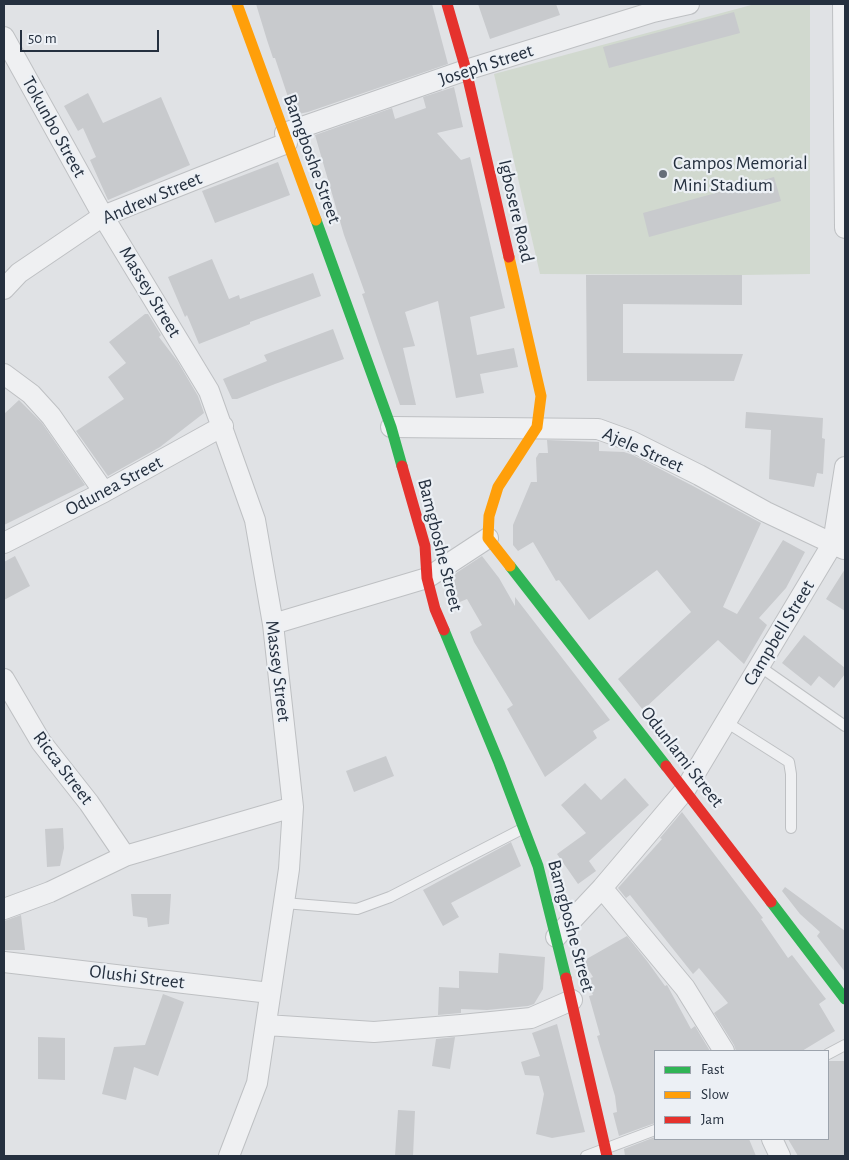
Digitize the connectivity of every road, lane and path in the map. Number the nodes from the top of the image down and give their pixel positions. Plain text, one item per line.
1 (237, 4) edge
2 (446, 4) edge
3 (689, 4) edge
4 (843, 4) edge
5 (653, 8) edge
6 (4, 37) edge
7 (466, 70) junction
8 (286, 138) junction
9 (103, 216) junction
10 (845, 228) edge
11 (4, 290) edge
12 (4, 374) edge
13 (223, 426) junction
14 (391, 427) junction
15 (537, 427) junction
16 (845, 467) edge
17 (104, 492) junction
18 (488, 538) junction
19 (4, 543) edge
20 (839, 546) edge
21 (427, 578) junction
22 (273, 624) junction
23 (759, 666) junction
24 (5, 685) edge
25 (726, 722) junction
26 (845, 726) edge
27 (685, 790) junction
28 (293, 808) junction
29 (524, 828) junction
30 (791, 828) dead end
31 (125, 856) junction
32 (602, 888) junction
33 (284, 903) junction
34 (4, 909) edge
35 (556, 937) junction
36 (4, 962) edge
37 (270, 993) junction
38 (845, 999) edge
39 (572, 1000) junction
40 (266, 1024) junction
41 (845, 1045) edge
42 (723, 1050) edge
43 (829, 1053) edge
44 (654, 1130) edge
45 (772, 1140) edge
46 (606, 1153) edge
47 (229, 1156) edge
48 (586, 1156) edge
49 (780, 1156) edge

1 - 8 main road, Bamgboshe Street
2 - 7 main road, Igbosere Road
3 - 5 street, Joseph Street
4 - 10 street
5 - 7 street, Joseph Street
6 - 9 street, Tokunbo Street
7 - 8 street, Joseph Street
7 - 15 main road, Igbosere Road
8 - 9 street, Andrew Street
8 - 14 main road, Bamgboshe Street
9 - 11 street, Andrew Street
9 - 13 street, Massey Street
12 - 17 street
13 - 17 street, Odunea Street
13 - 22 street, Massey Street
14 - 15 street, Ajele Street
14 - 21 main road, Bamgboshe Street
15 - 18 main road
15 - 20 street, Ajele Street
16 - 20 street, Campbell Street
17 - 19 street, Odunea Street
18 - 21 street
18 - 27 main road, Odunlami Street
20 - 23 street, Campbell Street
21 - 22 street
21 - 29 main road, Bamgboshe Street
22 - 28 street, Massey Street
23 - 25 street, Campbell Street
23 - 26 lane
24 - 31 street, Ricca Street
25 - 27 street, Campbell Street
25 - 30 lane
27 - 32 street, Campbell Street
27 - 38 main road, Odunlami Street
28 - 31 street
28 - 33 street, Massey Street
29 - 33 lane
29 - 35 main road, Bamgboshe Street
31 - 34 street
32 - 35 street, Campbell Street
32 - 42 street
33 - 37 street, Massey Street
35 - 39 main road, Bamgboshe Street
36 - 37 street, Olushi Street
37 - 40 street, Massey Street
39 - 40 street
39 - 46 main road, Bamgboshe Street
40 - 47 street, Massey Street
41 - 43 lane
44 - 46 lane
45 - 49 street
46 - 48 lane

